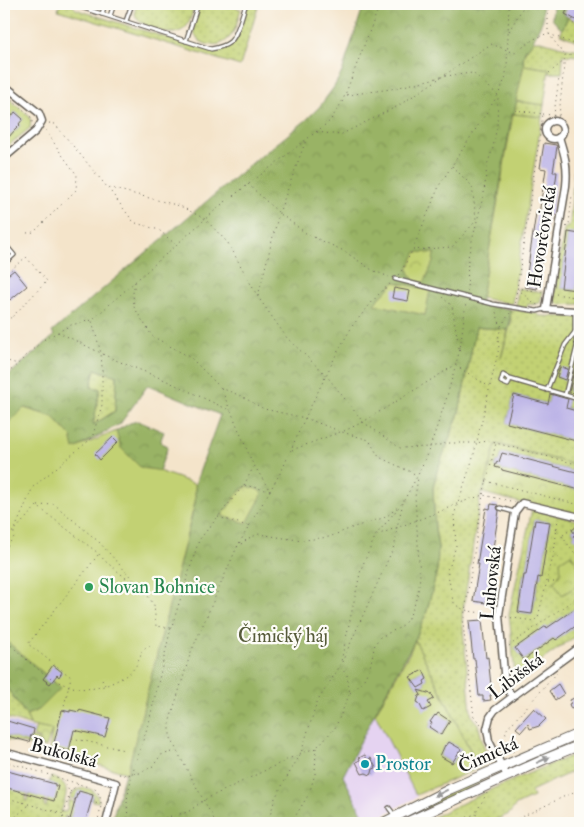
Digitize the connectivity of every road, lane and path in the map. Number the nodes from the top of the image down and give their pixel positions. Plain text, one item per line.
1 (75, 4) edge
2 (105, 4) edge
3 (114, 4) edge
4 (132, 4) edge
5 (198, 4) edge
6 (246, 4) edge
7 (380, 4) edge
8 (509, 4) edge
9 (525, 4) edge
10 (548, 4) edge
11 (102, 14) junction
12 (110, 16) junction
13 (573, 19) dead end
14 (126, 21) junction
15 (580, 27) edge
16 (509, 32) junction
17 (548, 33) junction
18 (186, 41) junction
19 (580, 46) edge
20 (508, 50) junction
21 (565, 55) dead end
22 (564, 61) dead end
23 (549, 73) dead end
24 (443, 77) junction
25 (559, 78) dead end
26 (4, 85) edge
27 (4, 94) edge
28 (345, 95) junction
29 (498, 95) junction
30 (515, 110) dead end
31 (543, 114) junction
32 (559, 116) dead end
33 (554, 118) junction
34 (42, 122) junction
35 (31, 128) dead end
36 (316, 131) junction
37 (559, 137) junction
38 (307, 139) junction
39 (4, 158) edge
40 (452, 165) junction
41 (248, 184) junction
42 (107, 187) junction
43 (279, 213) junction
44 (205, 219) junction
45 (476, 222) junction
46 (27, 233) dead end
47 (4, 244) edge
48 (176, 245) junction
49 (412, 250) junction
50 (4, 264) edge
51 (4, 271) edge
52 (395, 279) junction
53 (136, 281) junction
54 (517, 288) junction
55 (434, 289) junction
56 (552, 294) dead end
57 (258, 297) junction
58 (466, 297) junction
59 (580, 298) edge
60 (542, 299) dead end
61 (493, 304) junction
62 (515, 307) junction
63 (546, 309) junction
64 (4, 310) edge
65 (578, 311) edge
66 (11, 318) junction
67 (92, 320) junction
68 (4, 325) edge
69 (501, 327) junction
70 (58, 332) junction
71 (575, 332) junction
72 (579, 346) edge
73 (460, 349) junction
74 (101, 354) junction
75 (4, 360) edge
76 (18, 364) junction
77 (455, 365) junction
78 (326, 375) junction
79 (4, 377) edge
80 (510, 379) dead end
81 (489, 386) junction
82 (221, 388) junction
83 (547, 390) junction
84 (565, 395) junction
85 (575, 398) dead end
86 (231, 411) junction
87 (304, 418) junction
88 (363, 422) junction
89 (342, 432) junction
90 (476, 443) junction
91 (496, 443) junction
92 (430, 447) junction
93 (291, 451) junction
94 (580, 465) edge
95 (254, 466) junction
96 (418, 475) junction
97 (486, 481) junction
98 (244, 485) junction
99 (270, 492) junction
100 (482, 495) junction
101 (403, 502) junction
102 (459, 503) junction
103 (522, 503) junction
104 (580, 505) edge
105 (37, 506) junction
106 (500, 508) dead end
107 (515, 512) junction
108 (559, 512) junction
109 (218, 516) junction
110 (580, 517) edge
111 (416, 520) junction
112 (249, 527) junction
113 (397, 527) junction
114 (556, 528) junction
115 (570, 530) dead end
116 (14, 531) junction
117 (376, 535) junction
118 (562, 536) junction
119 (4, 538) edge
120 (237, 547) junction
121 (4, 550) edge
122 (545, 551) dead end
123 (554, 553) junction
124 (99, 554) junction
125 (561, 561) dead end
126 (580, 561) edge
127 (547, 582) junction
128 (554, 582) dead end
129 (138, 588) junction
130 (580, 596) edge
131 (465, 609) junction
132 (499, 615) junction
133 (534, 621) junction
134 (537, 626) junction
135 (171, 628) junction
136 (4, 639) edge
137 (150, 646) dead end
138 (580, 647) edge
139 (502, 651) junction
140 (340, 666) junction
141 (560, 670) dead end
142 (102, 680) dead end
143 (68, 686) junction
144 (106, 686) junction
145 (350, 693) junction
146 (512, 697) junction
147 (62, 710) dead end
148 (487, 729) junction
149 (580, 734) edge
150 (72, 738) dead end
151 (580, 745) edge
152 (316, 748) junction
153 (124, 750) dead end
154 (177, 750) junction
155 (4, 752) edge
156 (301, 754) junction
157 (514, 754) dead end
158 (4, 761) edge
159 (502, 766) junction
160 (119, 774) dead end
161 (132, 774) junction
162 (507, 776) junction
163 (63, 779) junction
164 (78, 784) junction
165 (580, 789) edge
166 (70, 793) junction
167 (4, 796) edge
168 (487, 796) dead end
169 (68, 798) junction
170 (75, 800) dead end
171 (204, 800) junction
172 (91, 802) dead end
173 (29, 804) junction
174 (101, 804) junction
175 (389, 808) dead end
176 (64, 814) junction
177 (475, 814) junction
178 (395, 816) junction
179 (62, 817) junction
180 (70, 819) dead end
181 (86, 820) dead end
182 (491, 822) edge
183 (8, 823) edge
184 (61, 823) edge
185 (97, 823) edge
186 (106, 823) edge
187 (128, 823) edge
188 (146, 823) edge
189 (216, 823) edge
190 (268, 823) edge
191 (291, 823) edge
192 (383, 823) edge
193 (405, 823) edge
194 (453, 823) edge
195 (509, 823) edge

1 - 11 lane
2 - 11 lane
3 - 12 lane
4 - 14 lane
5 - 18 lane
6 - 18 lane
7 - 28 path
8 - 16 path
9 - 16 path
10 - 17 path
11 - 12 lane
12 - 14 lane
13 - 15 path
14 - 18 lane
16 - 20 path
17 - 19 path
17 - 20 path
17 - 21 path
20 - 24 path
20 - 29 path
22 - 23 path
24 - 28 path
24 - 29 path
24 - 36 path
25 - 33 path
26 - 34 street
27 - 35 path
28 - 36 path
29 - 40 path
29 - 45 path
30 - 31 path
31 - 33 path
31 - 54 path
32 - 33 path
33 - 37 street, Hovorčovická
33 - 37 street, Hovorčovická
34 - 39 street
34 - 42 path
34 - 46 path
36 - 38 path
37 - 63 street, Hovorčovická
38 - 41 path
38 - 43 path
40 - 45 path
40 - 49 path
41 - 43 path
41 - 44 path
42 - 44 path
42 - 48 path
43 - 52 path
43 - 57 path
44 - 48 path
44 - 57 path
45 - 49 path
45 - 58 path
47 - 50 lane
48 - 53 path
49 - 52 path
51 - 66 path
52 - 55 lane
52 - 78 path
53 - 67 path
53 - 82 path
54 - 60 path
54 - 62 path
55 - 58 lane
55 - 73 path
56 - 59 path
57 - 78 path
58 - 61 lane
58 - 73 path
61 - 62 lane
61 - 69 path
62 - 63 lane
62 - 69 path
63 - 65 street, Hovorčovická
64 - 66 path
65 - 71 lane
66 - 68 path
67 - 70 path
67 - 74 path
69 - 81 path
70 - 74 path
70 - 76 path
71 - 72 lane
71 - 83 lane
72 - 84 lane
73 - 77 path
74 - 86 path
74 - 116 path
75 - 76 path
76 - 79 path
77 - 81 path
77 - 88 path
77 - 92 path
78 - 87 path
78 - 88 path
80 - 83 lane
81 - 90 path
82 - 86 path
82 - 87 path
83 - 84 lane
84 - 85 lane
86 - 95 path
87 - 89 path
87 - 93 path
88 - 89 path
88 - 92 path
89 - 93 path
89 - 96 path
90 - 91 path
90 - 92 path
90 - 102 path
91 - 94 path
91 - 97 path
92 - 96 path
93 - 99 path
95 - 98 path
95 - 99 path
96 - 101 path
96 - 111 path
97 - 100 path
97 - 104 path
98 - 99 path
98 - 109 path
99 - 112 path
100 - 102 path
100 - 103 path
100 - 131 path
101 - 113 path
101 - 117 path
101 - 120 path
102 - 111 path
102 - 131 path
103 - 107 street, Luhovská
103 - 108 street
105 - 116 path
105 - 124 path
105 - 129 path
106 - 107 lane
107 - 132 street, Luhovská
108 - 110 street
108 - 114 path
109 - 112 path
109 - 135 path
111 - 113 path
111 - 145 path
112 - 120 path
113 - 117 path
113 - 140 path
114 - 118 path
114 - 123 path
115 - 118 path
116 - 119 path
116 - 121 path
117 - 140 path
118 - 126 path
120 - 154 path
122 - 123 path
123 - 125 path
123 - 127 path
124 - 129 path
124 - 143 path
127 - 128 path
127 - 133 path
129 - 135 path
130 - 134 path
131 - 132 path
131 - 148 path
132 - 133 path
132 - 139 street, Luhovská
133 - 134 path
134 - 139 path
135 - 161 path
136 - 143 path
137 - 144 path
138 - 146 street, Libišská
139 - 146 street, Luhovská
140 - 145 path
140 - 156 path
141 - 157 path
142 - 144 path
143 - 144 path
143 - 147 path
145 - 152 path
146 - 148 street, Libišská
148 - 159 street, Libišská
149 - 159 main road, Čimická
150 - 153 path
162 -> 151 main road, Čimická
152 - 156 path
152 - 191 path
154 - 161 path
154 - 171 path
155 - 186 street, Bukolská
156 - 171 path
156 - 190 path
158 - 163 path
159 - 162 street, Libišská
159 -> 178 main road, Čimická
160 - 161 path
161 - 187 path
162 - 193 main road, Čimická
163 - 164 path
163 - 166 path
164 - 166 path
164 - 174 path
165 - 195 path
166 - 169 path
167 - 173 path
168 - 177 path
169 - 170 path
169 - 176 path
171 - 188 path
171 - 189 path
172 - 174 path
173 - 176 path
173 - 183 path
174 - 185 path
175 - 178 lane
176 - 179 path
177 - 182 path
177 - 194 path
178 - 192 main road, Čimická
179 - 180 path
179 - 184 path
181 - 185 path

